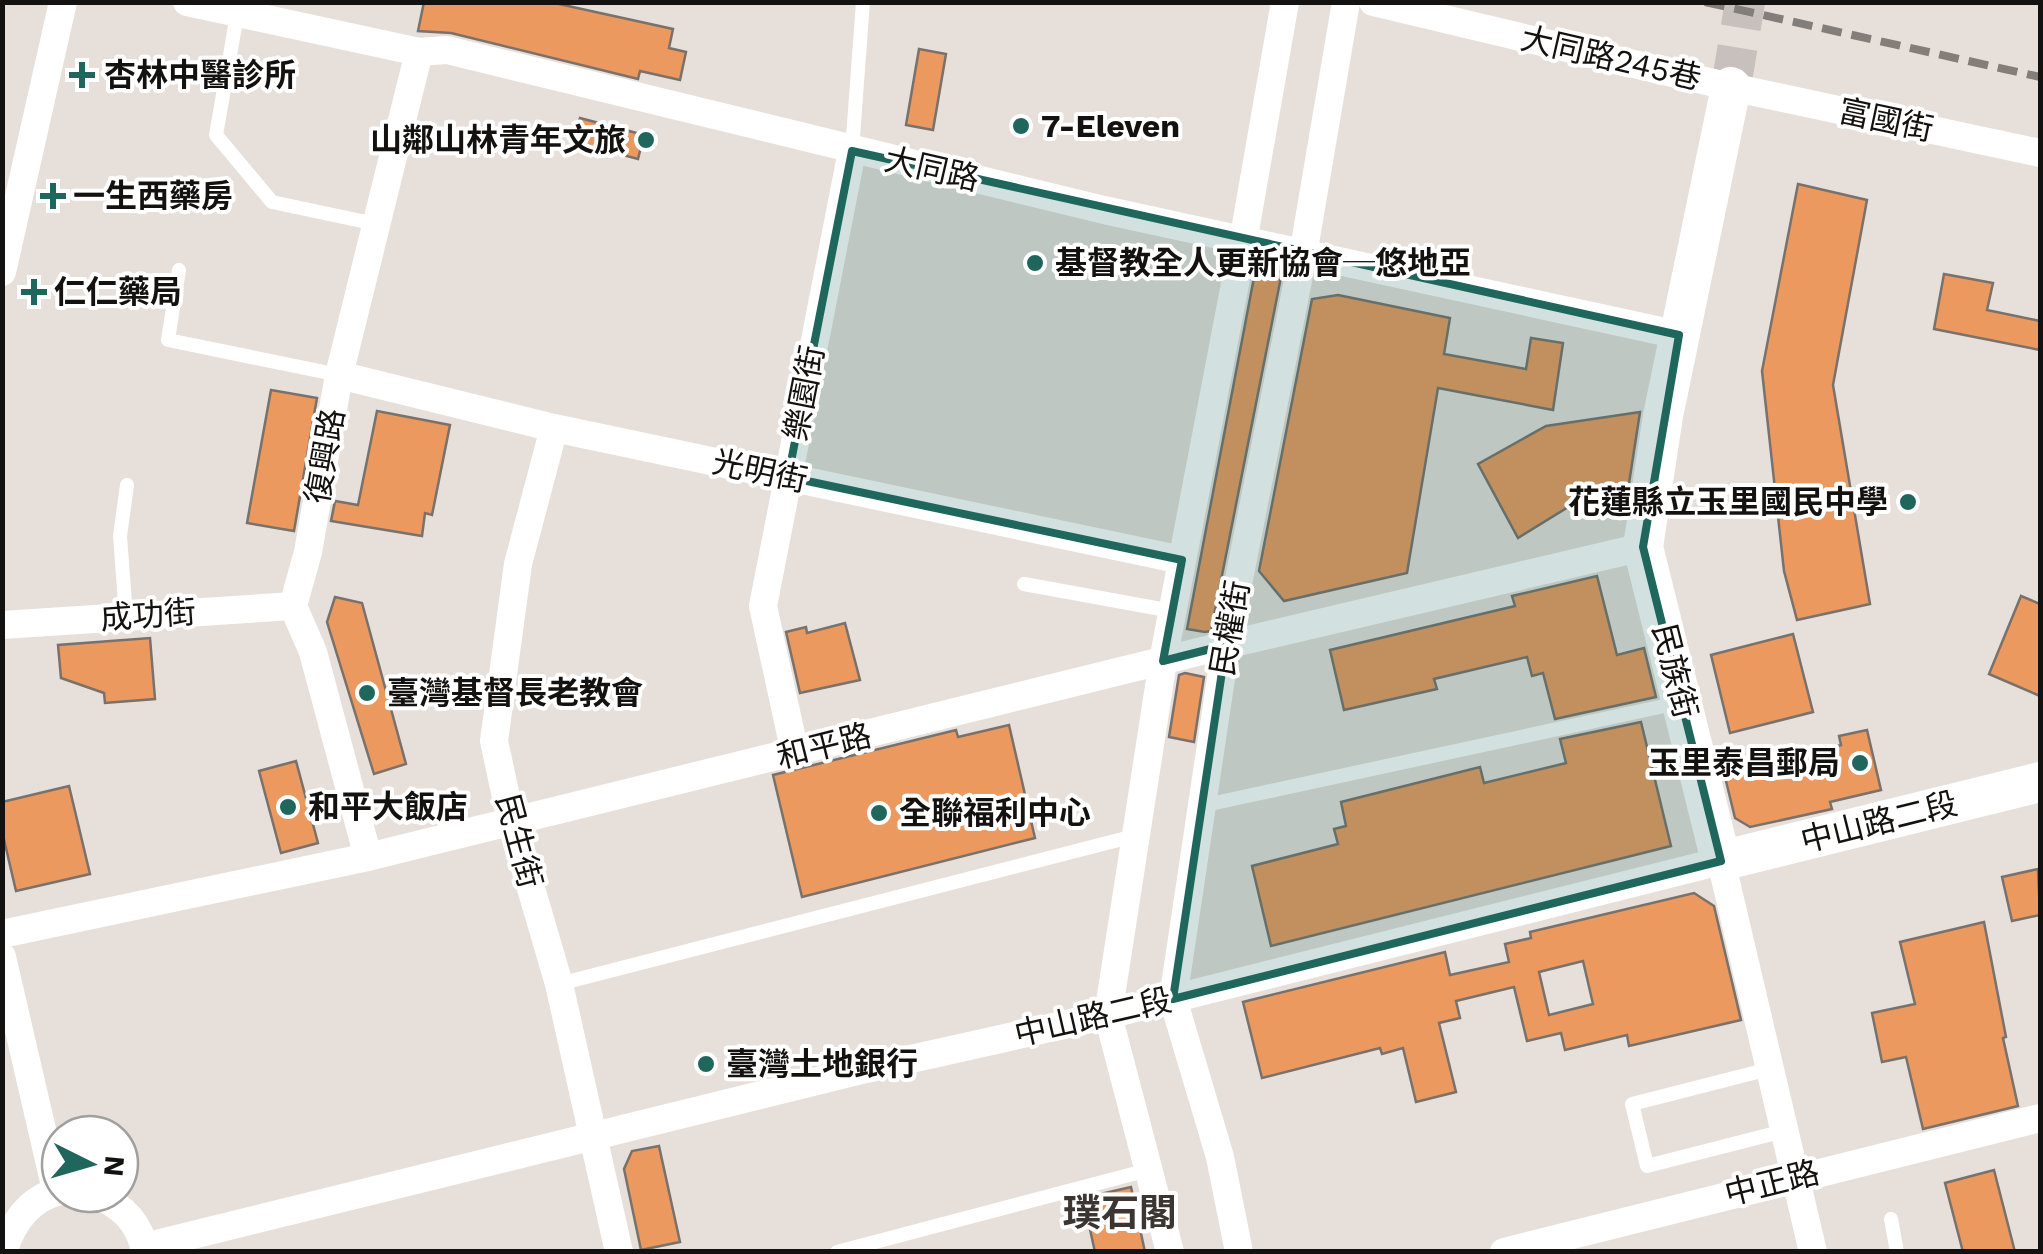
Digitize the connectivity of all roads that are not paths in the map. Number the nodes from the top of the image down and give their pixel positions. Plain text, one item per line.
1 (63, 2) edge
2 (187, 2) edge
3 (862, 2) edge
4 (1285, 2) edge
5 (1346, 2) edge
6 (1373, 2) edge
7 (237, 15) junction
8 (419, 52) junction
9 (1731, 86) junction
10 (852, 150) junction
11 (2040, 153) edge
12 (376, 224) junction
13 (1244, 242) junction
14 (1303, 256) junction
15 (179, 270) dead end
16 (2, 272) edge
17 (1679, 335) junction
18 (339, 376) junction
19 (554, 428) junction
20 (788, 476) junction
21 (127, 484) dead end
22 (1643, 547) junction
23 (1182, 560) junction
24 (1024, 584) dead end
25 (294, 606) junction
26 (1172, 611) junction
27 (126, 616) junction
28 (2, 625) edge
29 (1226, 645) junction
30 (1163, 661) junction
31 (1683, 702) junction
32 (795, 753) junction
33 (2040, 782) edge
34 (1201, 806) junction
35 (511, 820) junction
36 (1138, 835) junction
37 (368, 857) junction
38 (1722, 861) junction
39 (2, 934) edge
40 (2, 958) edge
41 (560, 984) junction
42 (1173, 999) junction
43 (1108, 1015) junction
44 (1769, 1070) junction
45 (40, 1115) edge
46 (2040, 1118) edge
47 (1784, 1131) junction
48 (594, 1136) junction
49 (1148, 1170) junction
50 (1796, 1177) junction
51 (40, 1201) edge
52 (126, 1214) edge
53 (1891, 1220) dead end
54 (144, 1249) edge
55 (3, 1252) edge
56 (619, 1252) edge
57 (837, 1252) edge
58 (1170, 1252) edge
59 (1240, 1252) edge
60 (1504, 1252) edge
61 (1813, 1252) edge
62 (1897, 1252) edge

1 - 16 street
2 - 7 street, 大同路
3 - 10 lane
4 - 13 street, 民權街
5 - 14 street, 民權街
6 - 9 street, 大同路245巷
7 - 8 street, 大同路
7 - 12 lane
8 - 10 street, 大同路
8 - 12 street, 復興路
9 - 11 street, 富國街
9 - 17 street, 民族街
10 - 13 street, 大同路
10 - 20 street, 樂園街
12 - 18 street, 復興路
13 - 14 street, 大同路
13 - 23 street, 民權街
14 - 17 street, 大同路
14 - 29 street, 民權街
15 - 18 lane
17 - 22 street, 民族街
18 - 19 street, 光明街
18 - 25 street, 復興路
19 - 20 street, 光明街
19 - 35 street, 民生街
20 - 23 street, 光明街
20 - 32 street, 樂園街
21 - 27 lane
22 - 29 street, 和平路
22 - 31 street, 民族街
23 - 26 street, 民權街
24 - 26 lane
25 - 27 street, 成功街
25 - 37 street
26 - 30 street, 民權街
27 - 28 street, 成功街
29 - 30 street, 和平路
29 - 34 street, 民權街
30 - 32 street, 和平路
30 - 36 street, 民權街
31 - 34 lane
31 - 38 street, 民族街
32 - 35 street, 和平路
33 - 38 street, 中山路二段
34 - 42 street, 民權街
35 - 37 street, 和平路
35 - 41 street, 民生街
36 - 41 lane
36 - 43 street, 民權街
37 - 39 street, 和平路
38 - 42 street, 中山路二段
38 - 44 street, 民族街
40 - 45 street
41 - 48 street, 民生街
42 - 43 street, 中山路二段
42 - 59 street, 民權街
43 - 48 street, 中山路二段
43 - 49 street, 民權街
44 - 47 street, 民族街
44 - 47 lane
46 - 50 street, 中正路
47 - 50 street, 民族街
48 - 54 street, 中山路二段
48 - 56 street, 民生街
49 - 57 lane
49 - 58 street, 民權街
50 - 60 street, 中正路
50 - 61 street, 民族街
51 - 55 street
52 - 54 street
53 - 62 lane

